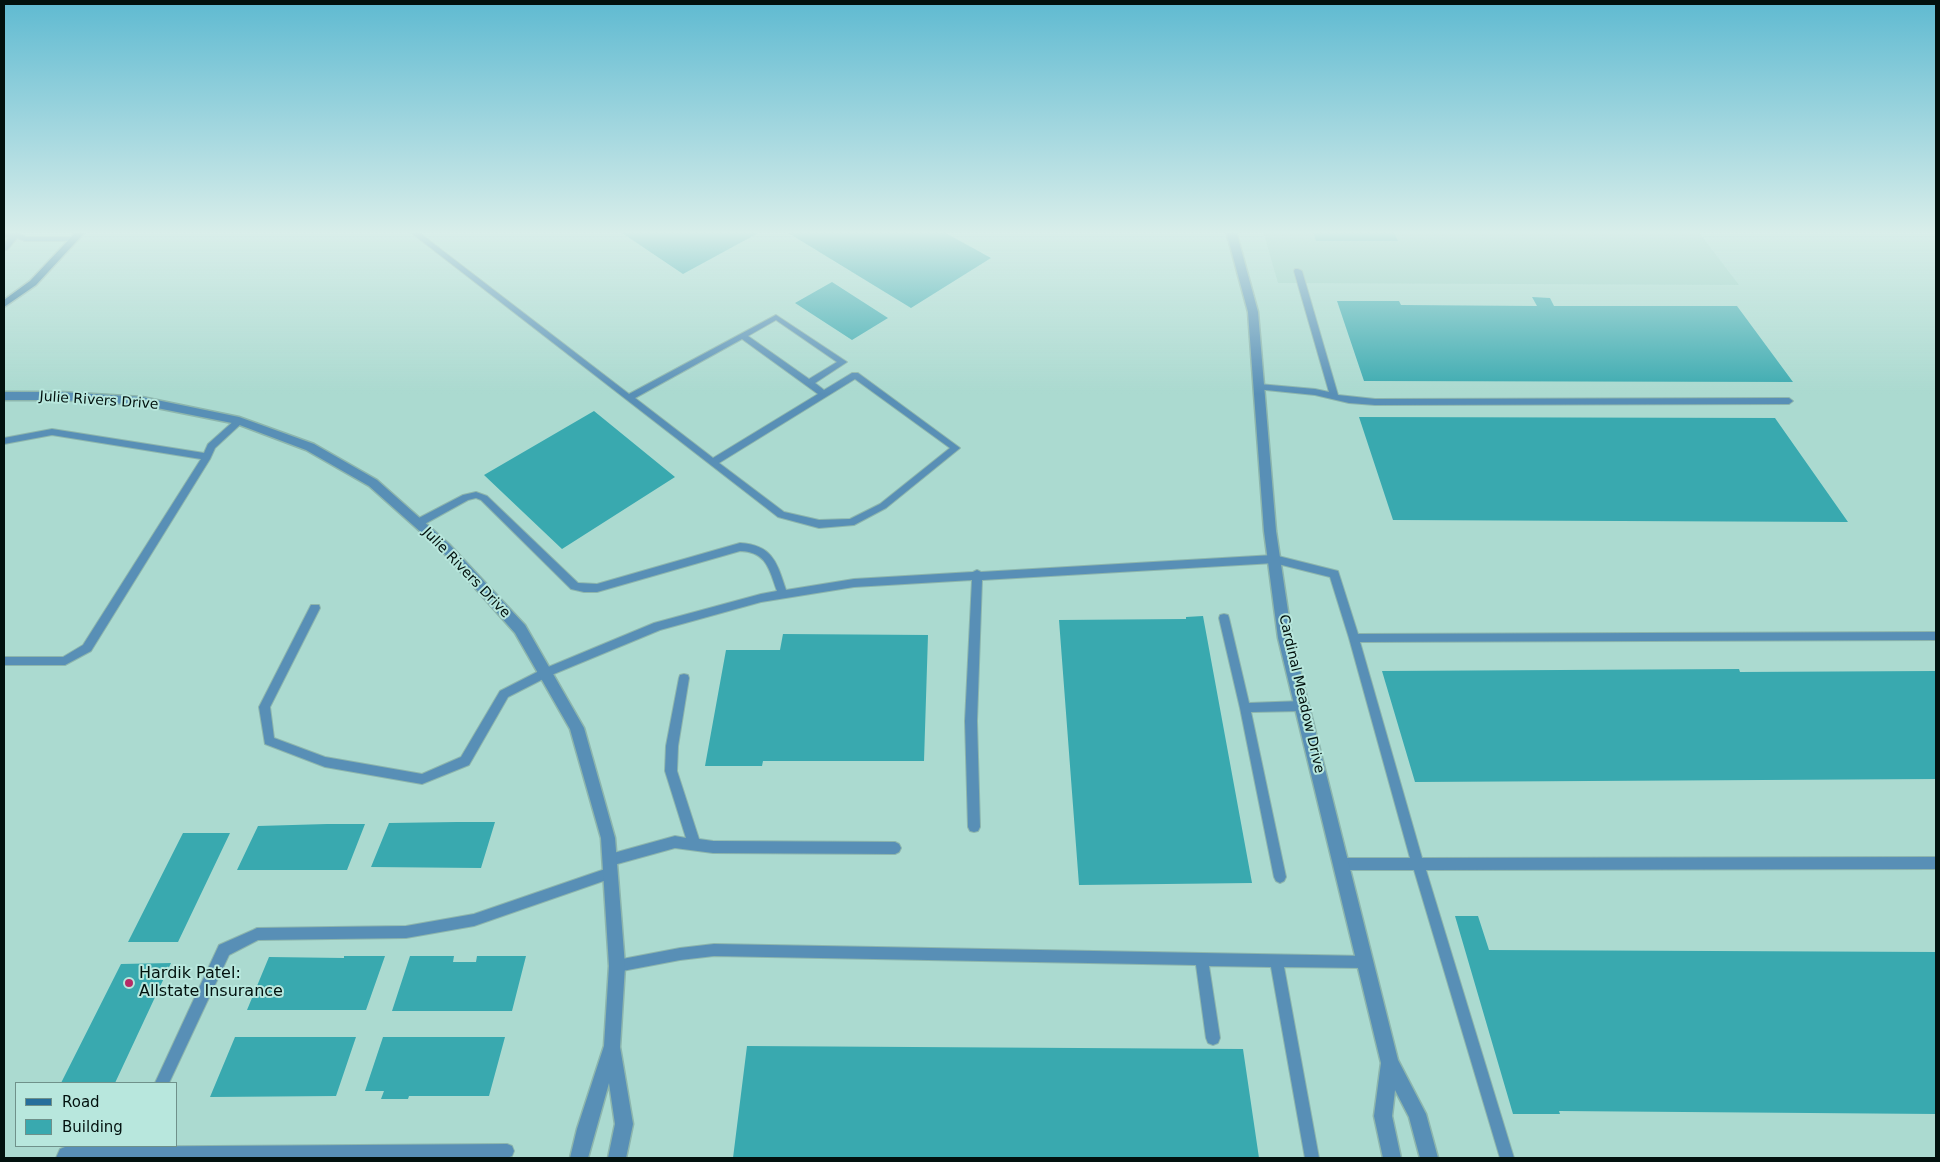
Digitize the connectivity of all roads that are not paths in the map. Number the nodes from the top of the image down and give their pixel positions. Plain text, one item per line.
1 (30, 285) edge
2 (482, 285) edge
3 (1246, 285) edge
4 (1302, 285) edge
5 (4, 304) edge
6 (742, 335) junction
7 (808, 383) junction
8 (1259, 387) junction
9 (823, 394) junction
10 (4, 396) edge
11 (1334, 396) junction
12 (629, 398) junction
13 (1790, 401) dead end
14 (239, 421) junction
15 (4, 441) edge
16 (207, 457) junction
17 (712, 462) junction
18 (418, 523) junction
19 (1274, 558) junction
20 (977, 574) junction
21 (783, 595) junction
22 (315, 608) dead end
23 (1224, 618) dead end
24 (1936, 636) edge
25 (1354, 638) junction
26 (4, 662) edge
27 (545, 673) junction
28 (684, 678) dead end
29 (1302, 706) junction
30 (1245, 708) junction
31 (974, 827) dead end
32 (694, 844) junction
33 (895, 848) dead end
34 (1936, 863) edge
35 (1341, 864) junction
36 (1418, 864) junction
37 (610, 866) junction
38 (1280, 877) dead end
39 (1202, 959) junction
40 (1276, 960) junction
41 (1365, 962) junction
42 (617, 966) junction
43 (1213, 1038) dead end
44 (612, 1047) junction
45 (1390, 1063) junction
46 (162, 1082) edge
47 (133, 1149) edge
48 (507, 1150) dead end
49 (63, 1158) edge
50 (579, 1158) edge
51 (617, 1158) edge
52 (1312, 1158) edge
53 (1392, 1158) edge
54 (1429, 1158) edge
55 (1506, 1158) edge

1 - 5 street
2 - 12 lane
3 - 8 street, Cardinal Meadow Drive
4 - 11 lane
6 - 7 lane
6 - 7 lane
6 - 12 lane
7 - 9 lane
8 - 11 lane
8 - 19 street, Cardinal Meadow Drive
9 - 17 lane
9 - 17 lane
10 - 14 street, Julie Rivers Drive
11 - 13 lane
12 - 17 lane
14 - 16 lane
14 - 18 street, Julie Rivers Drive
15 - 16 lane
16 - 26 lane
18 - 21 lane
18 - 27 street, Julie Rivers Drive
19 - 20 lane
19 - 25 lane
19 - 29 street, Cardinal Meadow Drive
20 - 21 lane
20 - 31 lane
21 - 27 lane
22 - 27 lane
23 - 30 lane
24 - 25 lane
25 - 36 lane
27 - 37 street, Julie Rivers Drive
28 - 32 lane
29 - 30 lane
29 - 35 street, Cardinal Meadow Drive
30 - 38 lane
32 - 33 lane
32 - 37 lane
34 - 36 lane
35 - 36 lane
35 - 41 street, Cardinal Meadow Drive
36 - 55 lane
37 - 42 street, Julie Rivers Drive
37 - 46 lane
39 - 40 lane
39 - 42 lane
39 - 43 lane
40 - 41 lane
40 - 52 lane
41 - 45 street, Cardinal Meadow Drive
42 - 44 street, Julie Rivers Drive
44 - 50 street, Julie Rivers Drive
44 - 51 street, Julie Rivers Drive
45 - 53 street, Cardinal Meadow Drive
45 - 54 street, Cardinal Meadow Drive
47 - 48 lane
47 - 49 lane

